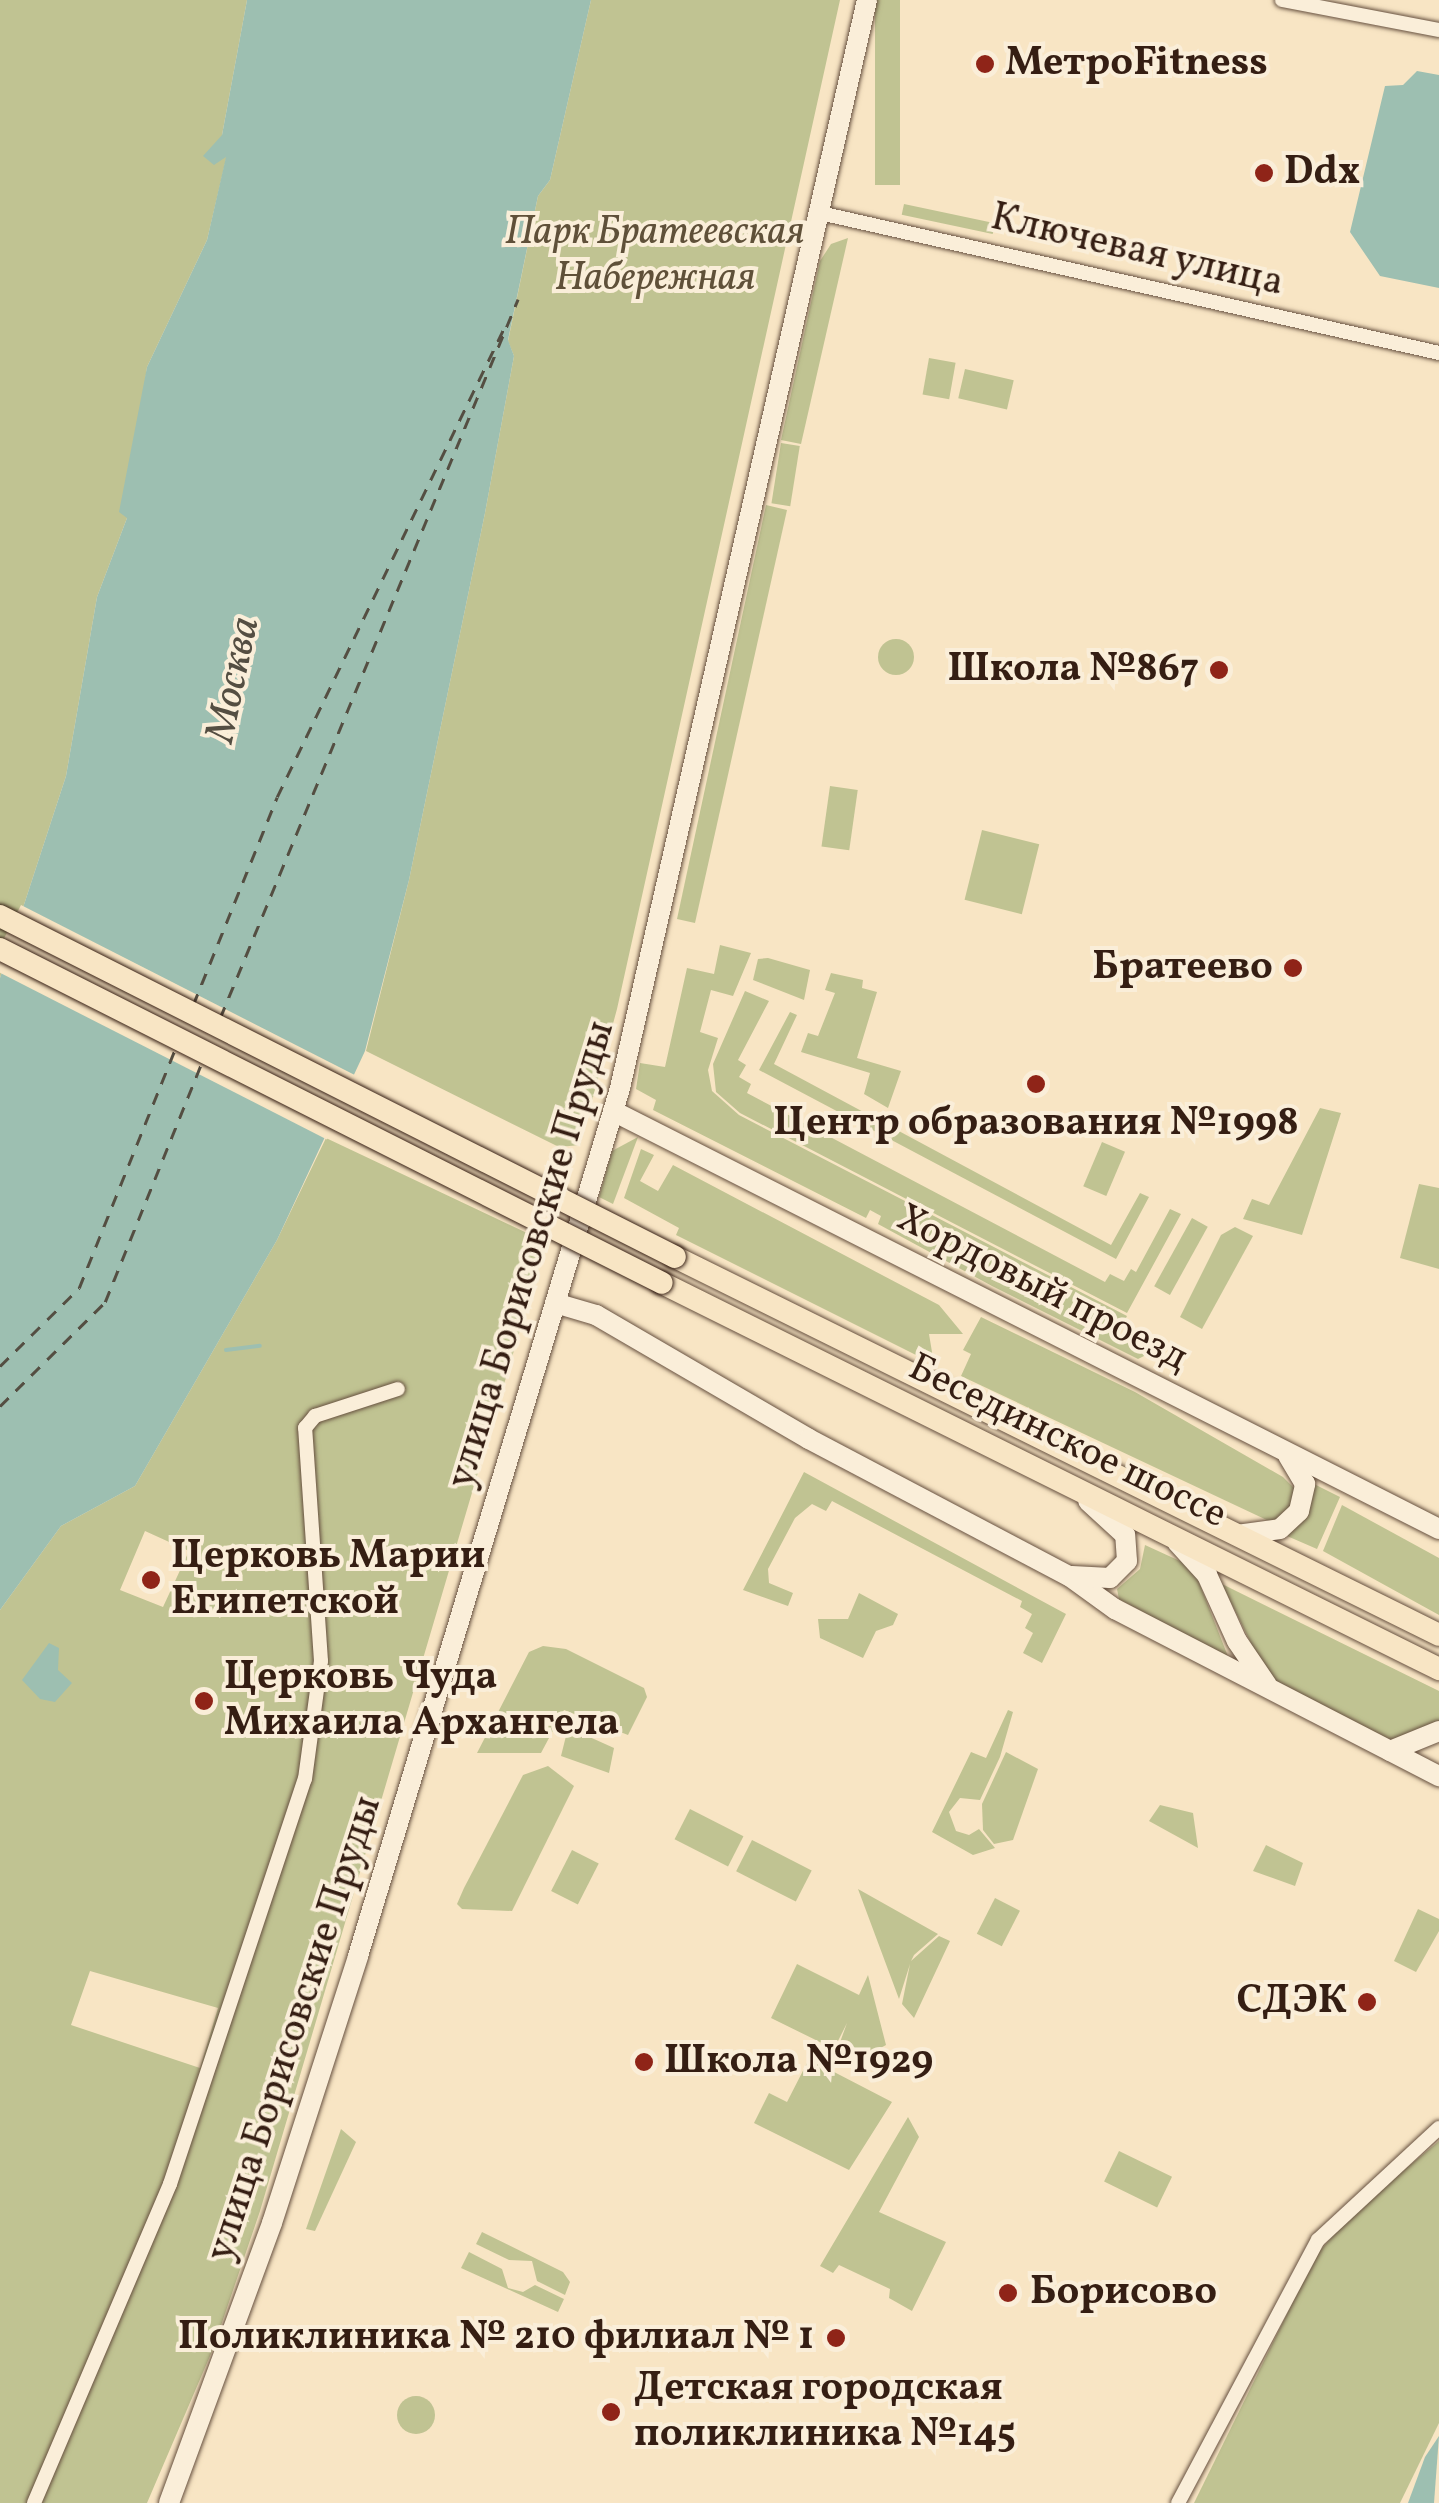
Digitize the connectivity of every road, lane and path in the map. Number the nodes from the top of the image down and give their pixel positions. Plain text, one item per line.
1 (867, 0) edge
2 (1282, 0) edge
3 (1439, 30) edge
4 (820, 213) junction
5 (1439, 353) edge
6 (0, 916) edge
7 (0, 949) edge
8 (613, 1110) junction
9 (555, 1302) junction
10 (398, 1389) dead end
11 (1278, 1449) junction
12 (1075, 1490) junction
13 (1439, 1530) edge
14 (1165, 1533) junction
15 (1237, 1535) junction
16 (1069, 1576) junction
17 (1439, 1636) edge
18 (1439, 1668) edge
19 (1272, 1690) junction
20 (1439, 1731) edge
21 (1390, 1751) junction
22 (1439, 1776) edge
23 (1439, 2128) edge
24 (34, 2503) edge
25 (169, 2503) edge
26 (1178, 2503) edge

1 - 4 main road, улица Борисовские Пруды
2 - 3 street
4 - 5 street, Ключевая улица
4 - 8 main road, улица Борисовские Пруды
6 - 15 main road, Бесединское шоссе, bridge
7 - 12 main road, Бесединское шоссе, bridge
8 - 9 main road, улица Борисовские Пруды
8 - 11 main road, Хордовый проезд
9 - 16 main road
9 - 25 main road, улица Борисовские Пруды
10 - 24 street
11 - 13 main road, Хордовый проезд
11 - 15 main road
12 - 14 main road, Бесединское шоссе
12 - 16 main road
14 - 18 main road, Бесединское шоссе
14 - 19 main road
15 - 17 main road, Бесединское шоссе
16 - 19 main road
19 - 21 main road
20 - 21 main road
21 - 22 main road
23 - 26 street

